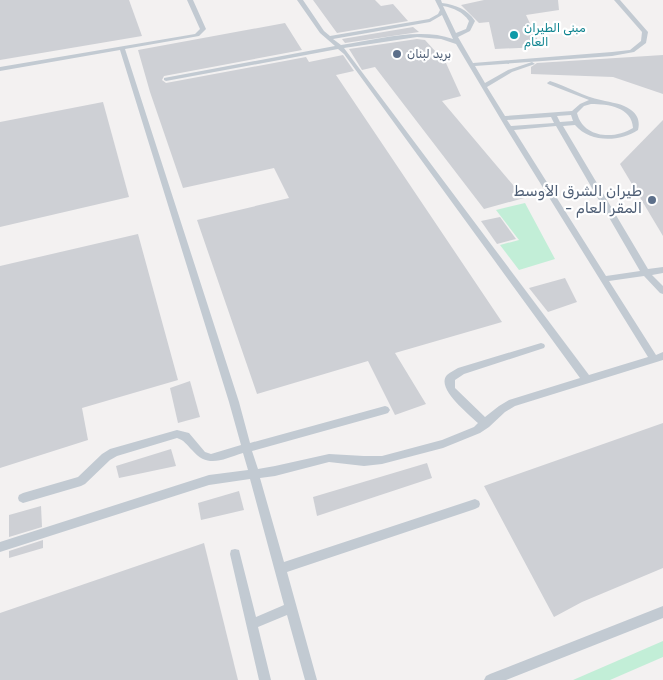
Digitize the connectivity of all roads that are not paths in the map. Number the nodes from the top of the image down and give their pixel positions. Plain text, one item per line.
1 (190, 0) edge
2 (300, 0) edge
3 (617, 0) edge
4 (440, 5) edge
5 (424, 21) junction
6 (433, 35) junction
7 (329, 38) junction
8 (456, 39) junction
9 (122, 48) junction
10 (340, 48) junction
11 (612, 54) junction
12 (471, 65) junction
13 (0, 69) edge
14 (166, 79) dead end
15 (550, 83) dead end
16 (484, 86) junction
17 (599, 102) junction
18 (574, 113) junction
19 (553, 114) junction
20 (503, 118) junction
21 (576, 123) junction
22 (559, 124) junction
23 (509, 128) junction
24 (663, 270) edge
25 (646, 273) junction
26 (604, 279) junction
27 (663, 290) edge
28 (541, 346) dead end
29 (658, 358) edge
30 (587, 380) junction
31 (385, 410) dead end
32 (486, 424) junction
33 (247, 449) junction
34 (254, 474) junction
35 (23, 498) dead end
36 (475, 504) dead end
37 (0, 547) edge
38 (235, 554) dead end
39 (280, 569) junction
40 (291, 608) junction
41 (663, 612) edge
42 (252, 624) junction
43 (265, 680) edge
44 (311, 680) edge
45 (490, 680) edge

1 - 9 lane
2 - 7 lane
3 - 11 lane
4 - 5 lane
4 - 8 lane
4 - 8 lane
5 - 6 lane
5 - 7 lane
6 - 8 lane
6 - 10 lane
7 - 10 lane
8 - 12 lane
9 - 13 lane
9 - 33 lane
10 - 14 lane
10 - 30 lane
11 - 12 lane
11 - 16 lane
12 - 16 lane
15 - 17 lane
16 - 20 lane
17 - 18 lane
17 - 21 lane
18 - 19 lane
18 - 21 lane
19 - 20 lane
19 - 22 lane
20 - 23 lane
21 - 22 lane
22 - 23 lane
22 - 25 lane
23 - 26 lane
24 - 25 lane
25 - 26 lane
25 - 27 lane
26 - 29 lane
28 - 32 lane
29 - 30 lane
30 - 32 lane
31 - 33 lane
32 - 34 lane
33 - 34 lane
33 - 35 lane
34 - 37 lane
34 - 39 lane
36 - 39 lane
38 - 42 lane
39 - 40 lane
40 - 42 lane
40 - 44 lane
41 - 45 lane
42 - 43 lane

